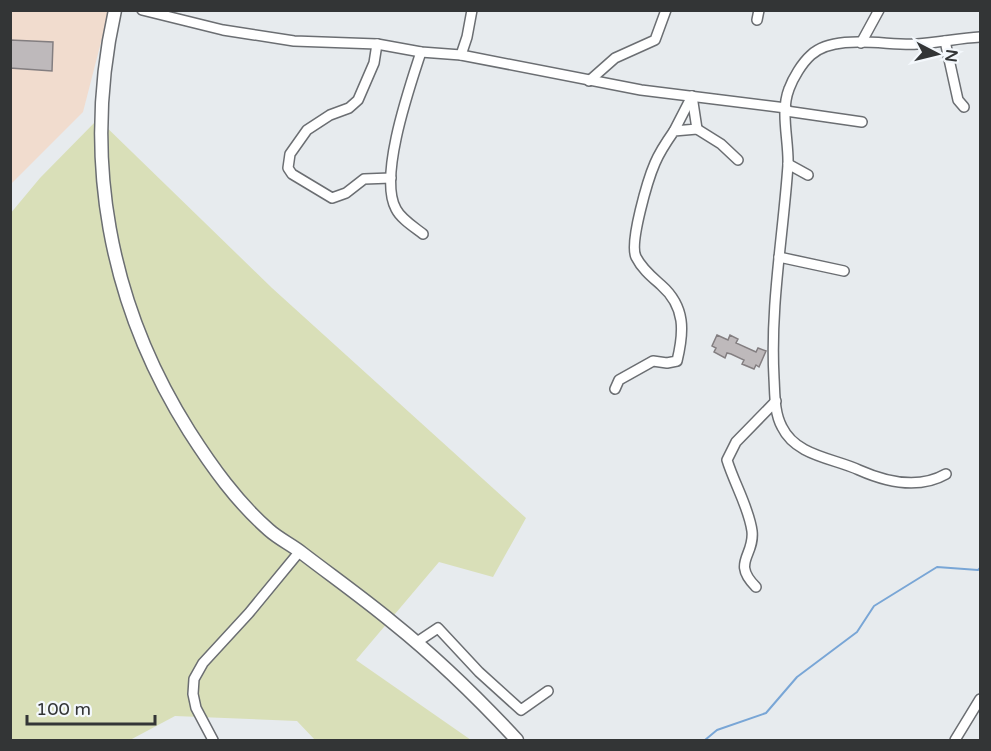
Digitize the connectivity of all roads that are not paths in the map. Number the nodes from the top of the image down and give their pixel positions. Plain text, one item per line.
1 (142, 10) edge
2 (472, 10) edge
3 (666, 10) edge
4 (879, 10) edge
5 (112, 15) edge
6 (981, 38) edge
7 (945, 41) junction
8 (861, 43) junction
9 (376, 44) junction
10 (421, 52) junction
11 (461, 55) junction
12 (589, 81) junction
13 (692, 96) junction
14 (964, 107) dead end
15 (786, 109) junction
16 (862, 122) dead end
17 (697, 129) junction
18 (674, 131) junction
19 (738, 160) dead end
20 (788, 164) junction
21 (808, 175) dead end
22 (391, 178) junction
23 (423, 234) dead end
24 (779, 257) junction
25 (844, 271) dead end
26 (615, 389) dead end
27 (776, 401) junction
28 (946, 474) dead end
29 (300, 551) junction
30 (756, 587) dead end
31 (417, 642) junction
32 (548, 691) dead end
33 (981, 699) edge
34 (213, 741) edge
35 (517, 741) edge
36 (955, 741) edge

1 - 9 street
2 - 11 street
3 - 12 street
4 - 8 street
5 - 29 main road
6 - 7 street
7 - 8 street
7 - 14 street
8 - 15 street
9 - 10 street
9 - 22 street
10 - 11 street
10 - 22 street
11 - 12 street
12 - 13 street
13 - 15 street
13 - 17 street
13 - 18 street
15 - 16 street
15 - 20 street
17 - 18 street
17 - 19 street
18 - 26 street
20 - 21 street
20 - 24 street
22 - 23 street
24 - 25 street
24 - 27 street
27 - 28 street
27 - 30 street
29 - 31 main road
29 - 34 street
31 - 32 street
31 - 35 main road
33 - 36 street

